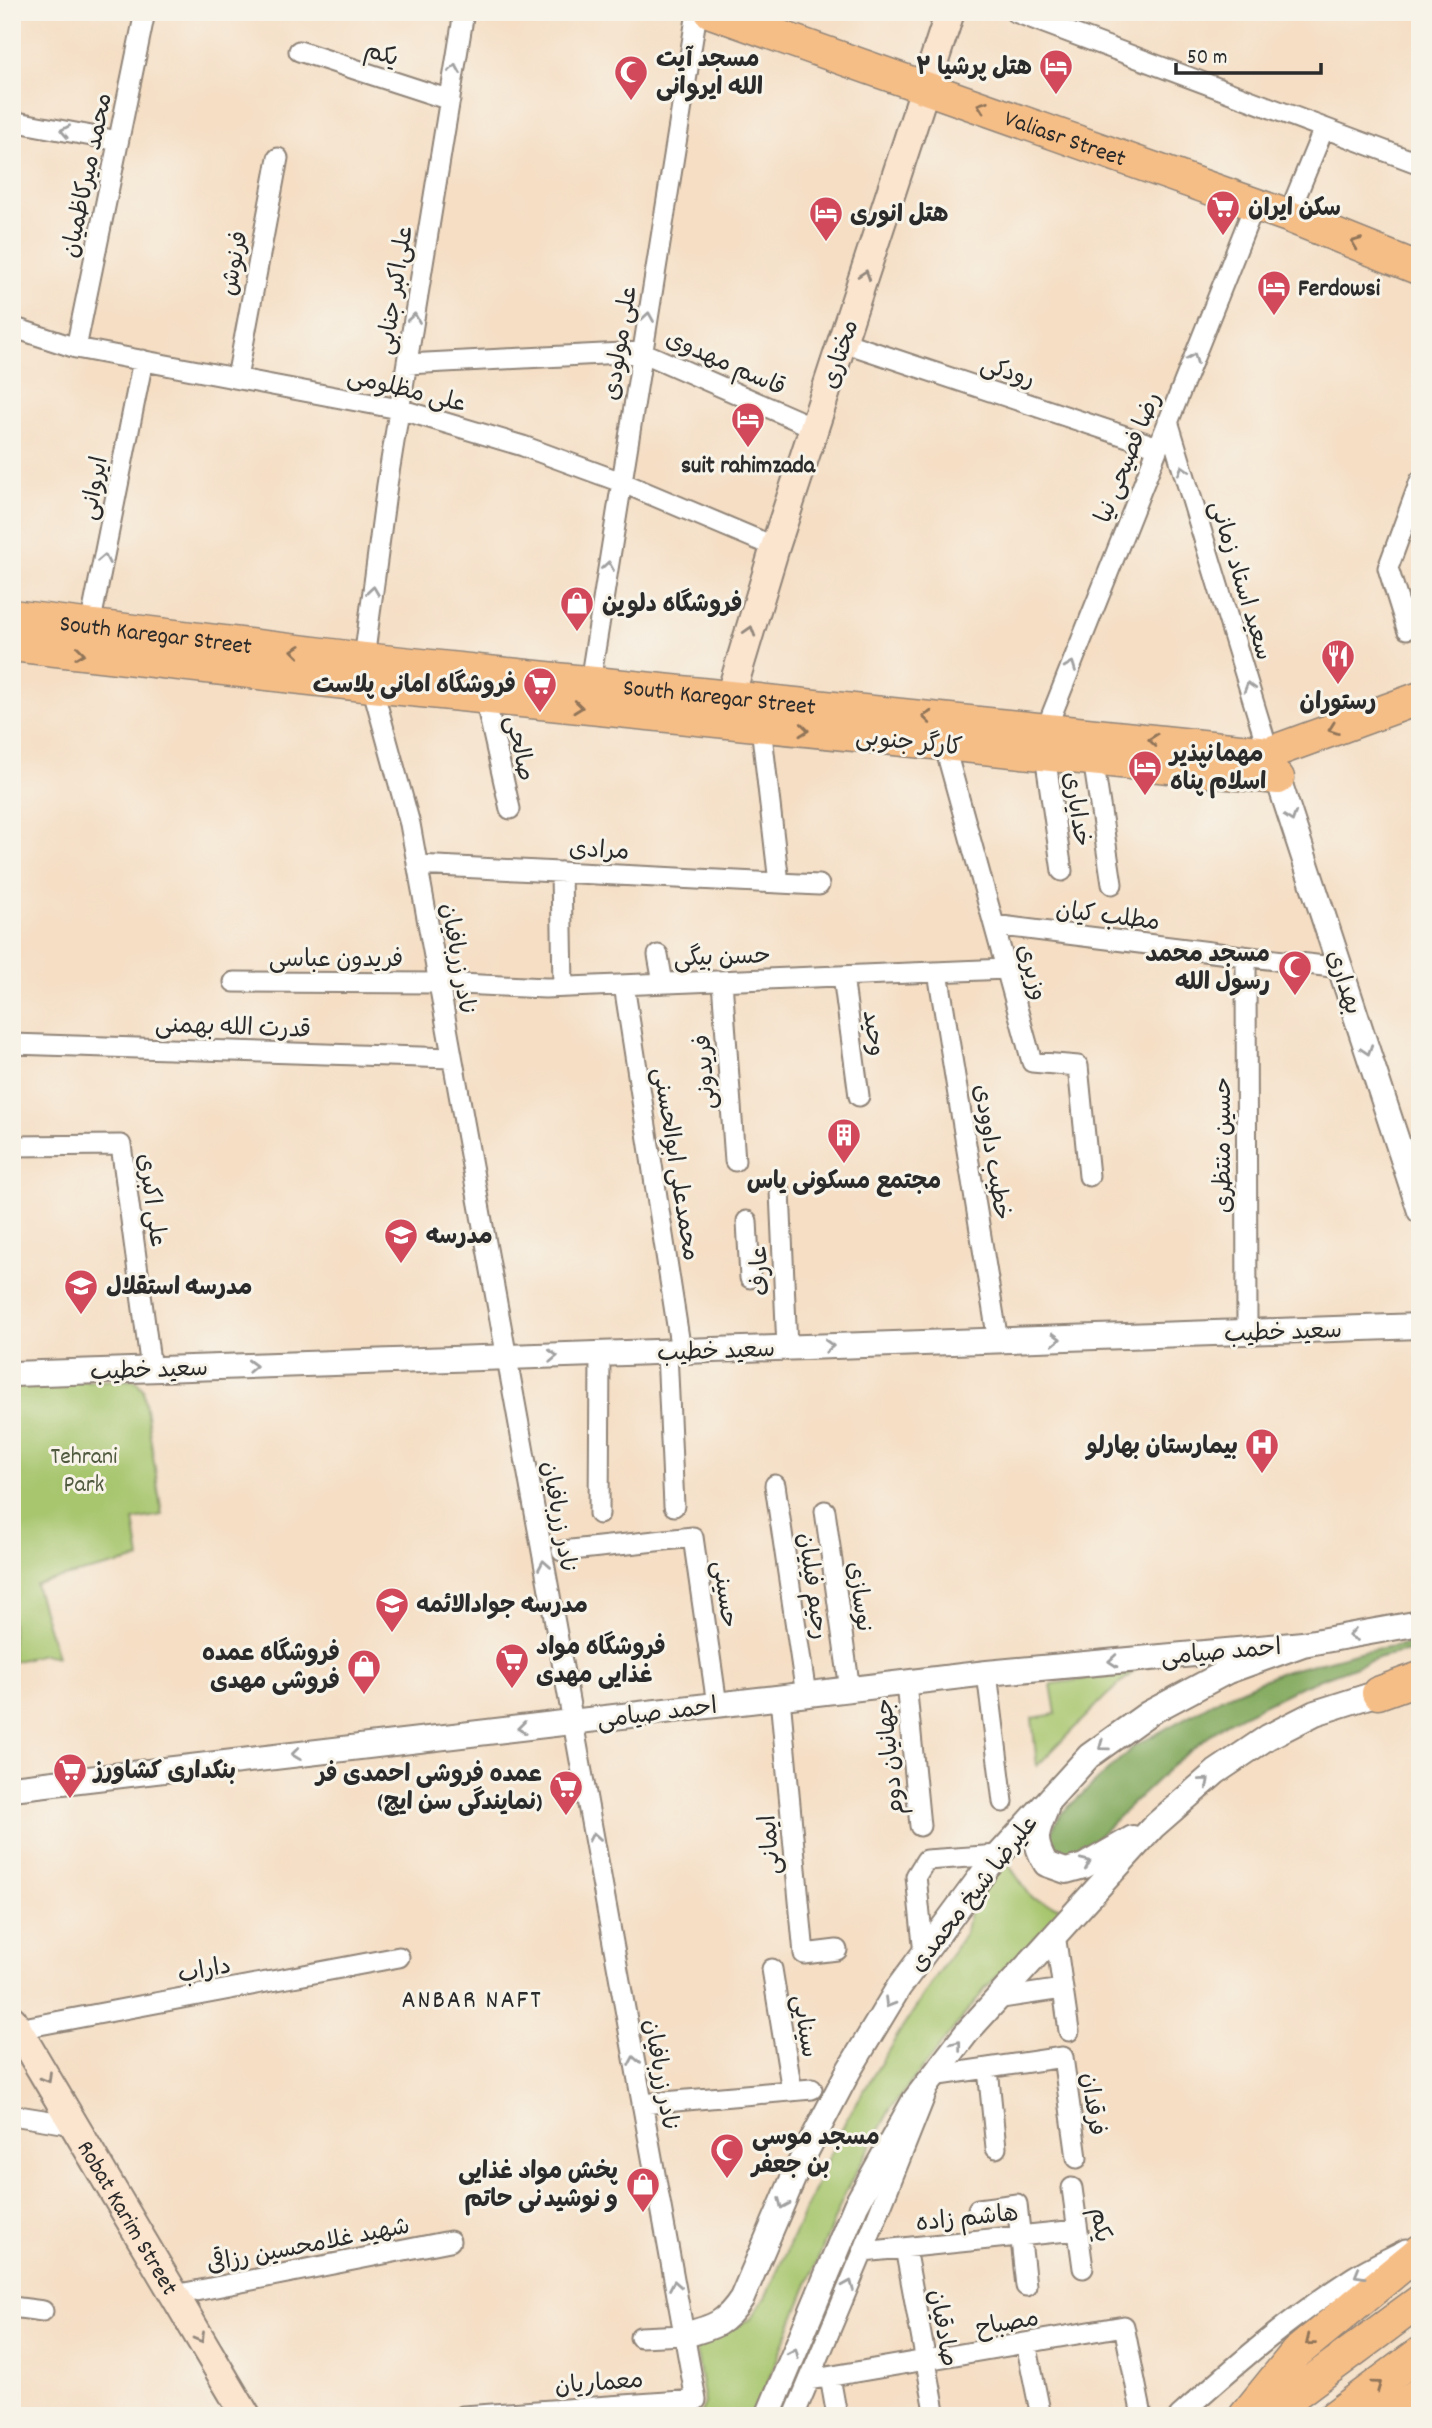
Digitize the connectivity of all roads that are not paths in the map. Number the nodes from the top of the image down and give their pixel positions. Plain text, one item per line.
1 (145, 12) edge
2 (464, 12) edge
3 (697, 12) edge
4 (711, 12) edge
5 (950, 12) edge
6 (1015, 12) edge
7 (299, 51) dead end
8 (926, 86) junction
9 (450, 100) junction
10 (12, 121) edge
11 (1324, 128) junction
12 (118, 141) junction
13 (278, 158) dead end
14 (1420, 164) edge
15 (1255, 204) junction
16 (1288, 216) junction
17 (1420, 269) edge
18 (12, 327) edge
19 (843, 342) junction
20 (76, 348) junction
21 (642, 352) junction
22 (143, 360) junction
23 (407, 363) junction
24 (237, 378) junction
25 (399, 409) junction
26 (1168, 421) junction
27 (815, 428) junction
28 (1158, 447) junction
29 (1420, 481) edge
30 (621, 482) junction
31 (1413, 523) edge
32 (775, 547) junction
33 (12, 616) edge
34 (90, 626) junction
35 (1407, 629) dead end
36 (12, 645) edge
37 (368, 673) junction
38 (590, 682) junction
39 (730, 697) junction
40 (485, 698) junction
41 (1420, 698) edge
42 (761, 726) junction
43 (1045, 742) junction
44 (944, 744) junction
45 (1093, 759) junction
46 (1274, 765) junction
47 (510, 809) dead end
48 (417, 865) junction
49 (1062, 871) dead end
50 (561, 872) junction
51 (779, 883) junction
52 (1112, 884) dead end
53 (819, 885) dead end
54 (994, 925) junction
55 (658, 955) dead end
56 (1246, 957) junction
57 (1340, 968) junction
58 (1006, 969) junction
59 (938, 972) junction
60 (843, 976) junction
61 (722, 981) junction
62 (234, 982) dead end
63 (439, 983) junction
64 (663, 983) junction
65 (624, 985) junction
66 (563, 987) junction
67 (12, 1044) edge
68 (452, 1058) junction
69 (859, 1096) dead end
70 (12, 1146) edge
71 (735, 1161) dead end
72 (1089, 1177) dead end
73 (780, 1191) dead end
74 (1420, 1211) edge
75 (747, 1221) dead end
76 (749, 1252) junction
77 (782, 1252) junction
78 (750, 1278) dead end
79 (1420, 1326) edge
80 (1247, 1332) junction
81 (998, 1341) junction
82 (787, 1348) junction
83 (674, 1352) junction
84 (600, 1354) junction
85 (506, 1357) junction
86 (151, 1369) junction
87 (12, 1374) edge
88 (775, 1485) dead end
89 (674, 1506) dead end
90 (825, 1511) dead end
91 (598, 1514) dead end
92 (562, 1552) dead end
93 (1420, 1623) edge
94 (1303, 1644) junction
95 (987, 1673) junction
96 (1420, 1678) edge
97 (906, 1683) junction
98 (850, 1690) junction
99 (1420, 1690) edge
100 (1378, 1693) junction
101 (806, 1695) junction
102 (780, 1698) junction
103 (717, 1705) junction
104 (573, 1722) junction
105 (12, 1788) edge
106 (1052, 1795) junction
107 (1003, 1802) dead end
108 (920, 1826) dead end
109 (1153, 1826) junction
110 (999, 1855) junction
111 (1055, 1934) junction
112 (837, 1950) dead end
113 (924, 1954) junction
114 (399, 1957) dead end
115 (772, 1969) dead end
116 (1062, 1989) junction
117 (996, 1999) junction
118 (15, 2025) edge
119 (1069, 2031) dead end
120 (988, 2069) junction
121 (933, 2076) junction
122 (812, 2089) dead end
123 (792, 2091) junction
124 (642, 2104) junction
125 (12, 2115) edge
126 (75, 2125) junction
127 (996, 2148) dead end
128 (1076, 2158) dead end
129 (1072, 2188) dead end
130 (978, 2209) dead end
131 (1077, 2230) junction
132 (1021, 2236) junction
133 (450, 2241) dead end
134 (1420, 2242) edge
135 (905, 2248) junction
136 (1420, 2251) edge
137 (863, 2252) junction
138 (1083, 2268) dead end
139 (1026, 2286) dead end
140 (175, 2295) junction
141 (1420, 2301) edge
142 (12, 2307) edge
143 (43, 2311) dead end
144 (684, 2335) junction
145 (640, 2337) dead end
146 (1026, 2343) junction
147 (1420, 2353) edge
148 (925, 2361) junction
149 (830, 2377) junction
150 (809, 2380) junction
151 (1420, 2393) edge
152 (692, 2408) edge
153 (554, 2413) edge
154 (246, 2416) edge
155 (463, 2416) edge
156 (768, 2416) edge
157 (793, 2416) edge
158 (837, 2416) edge
159 (936, 2416) edge
160 (1041, 2416) edge
161 (1142, 2416) edge
162 (1179, 2416) edge
163 (1245, 2416) edge
164 (1265, 2416) edge
165 (1335, 2416) edge
166 (1385, 2416) edge

1 - 12 street, محمد میرکاظمیان
9 -> 2 street, علی‌اکبر جنابی
21 -> 3 street, علی مولودی
4 - 8 main road, Valiasr Street
5 - 8 main road, مختاری
6 - 11 street
7 - 9 street, یکم
15 -> 8 main road, Valiasr Street
19 -> 8 main road, مختاری
23 -> 9 street, علی‌اکبر جنابی
12 -> 10 street
11 - 14 street
11 - 16 street
12 - 20 street, محمد میرکاظمیان
13 - 24 street, فرنوش
15 - 16 main road, Valiasr Street
26 -> 15 street, رضا فصیحی نیا
17 -> 16 main road, Valiasr Street
18 - 20 street, علی مظلومی
19 - 27 main road, مختاری
19 - 28 street, رودکی
20 - 22 street, علی مظلومی
21 - 23 street, قاسم مهدوی
21 - 27 street, قاسم مهدوی
21 - 30 street, علی مولودی
22 - 24 street, علی مظلومی
34 -> 22 street, ایروانی
23 - 25 street, علی‌اکبر جنابی
24 - 25 street, علی مظلومی
25 - 30 street, علی مظلومی
37 -> 25 street, علی‌اکبر جنابی
26 - 28 street, رضا فصیحی نیا
46 -> 26 street, سعید استاد زمانی
27 - 32 main road, مختاری
43 -> 28 street, رضا فصیحی نیا
29 - 31 street
30 - 32 street, علی مظلومی
38 -> 30 street, علی مولودی
31 - 35 street
39 -> 32 main road, مختاری
33 - 34 main road, South Karegar Street
37 -> 34 main road, South Karegar Street
36 -> 37 main road, South Karegar Street
37 - 38 main road, South Karegar Street
37 - 40 main road, کارگر جنوبی
37 - 48 street, نادر زربافیان
38 - 39 main road, South Karegar Street
43 -> 39 main road, South Karegar Street
40 -> 42 main road, کارگر جنوبی
40 - 47 street, صالحی
41 -> 46 main road, South Karegar Street
42 -> 44 main road, کارگر جنوبی
42 - 51 street
43 - 44 main road, کارگر جنوبی
43 - 45 main road, کارگر جنوبی
46 -> 43 main road, South Karegar Street
43 - 49 street, خدایاری
44 - 54 street, وزیری
45 - 46 main road, کارگر جنوبی
45 - 52 street
46 -> 57 street, بهداری
48 - 50 street, مرادی
48 - 63 street, نادر زربافیان
50 - 51 street, مرادی
50 - 66 street
51 - 53 street, مرادی
54 - 56 street, مطلب کیان
54 - 58 street, وزیری
55 - 64 street
56 - 57 street, مطلب کیان
56 - 80 street, حسین منتظری
57 -> 74 street, بهداری
58 - 59 street, حسن بیگی
58 - 72 street, وزیری
59 - 60 street, حسن بیگی
59 - 81 street, خطیب داوودی
60 - 61 street, حسن بیگی
60 - 69 street, وحید
61 - 64 street, حسن بیگی
61 - 71 street, فریدونی
62 - 63 street, فریدون عباسی
63 - 66 street, حسن بیگی
63 - 68 street, نادر زربافیان
64 - 65 street, حسن بیگی
65 - 66 street, حسن بیگی
65 - 83 street, محمدعلی ابوالحسنی
67 - 68 street, قدرت الله بهمنی
68 - 85 street, نادر زربافیان
70 - 86 street, علی اکبری
73 - 77 street, عارف
75 - 76 street
76 - 77 street
76 - 78 street
77 - 82 street, عارف
79 - 80 street, سعید خطیب
81 -> 80 street, سعید خطیب
82 -> 81 street, سعید خطیب
82 - 83 street, سعید خطیب
83 - 84 street, سعید خطیب
83 - 89 street, محمدعلی ابوالحسنی
85 -> 84 street, سعید خطیب
84 - 91 street
86 -> 85 street, سعید خطیب
104 -> 85 street, نادر زربافیان
86 - 87 street, سعید خطیب
88 - 101 street, رحیم فیلیان
90 - 98 street, نوسازی
92 - 103 street, حسینی
93 -> 94 street, علیرضا شیخ محمدی
94 -> 95 street, احمد صیامی
94 -> 106 street, علیرضا شیخ محمدی
95 - 97 street, احمد صیامی
95 - 107 street
96 - 100 main road
97 - 98 street, احمد صیامی
97 - 108 street, جهانیان دوم
98 - 101 street, احمد صیامی
99 - 100 main road
109 -> 100 street
101 - 102 street, احمد صیامی
102 - 103 street, احمد صیامی
102 - 112 street, ایمانی
103 - 104 street, احمد صیامی
104 -> 105 street, احمد صیامی
124 -> 104 street, نادر زربافیان
106 -> 109 street
106 - 110 street, علیرضا شیخ محمدی
109 - 111 street
110 - 113 street, علیرضا شیخ محمدی
110 - 113 street
111 - 116 street
111 - 117 street
113 -> 144 street, علیرضا شیخ محمدی
114 - 118 street, داراب
115 - 123 street, سینایی
116 - 117 street
116 - 119 street
121 -> 117 street
118 -> 126 main road, Robat Karim Street
120 - 121 street
120 - 127 street
120 - 128 street, فرقدان
121 - 137 street
156 -> 121 street
122 - 123 street
123 - 124 street
144 -> 124 street, نادر زربافیان
125 - 126 street
126 - 140 main road, Robat Karim Street
129 - 131 street, یکم
130 - 132 street
131 - 132 street, هاشم زاده
131 - 138 street, یکم
132 - 135 street, هاشم زاده
132 - 139 street
133 - 140 street, شهید غلامحسین رزاقی
134 -> 162 street
135 - 137 street, هاشم زاده
135 - 148 street, صادقیان
136 -> 163 main road
150 -> 137 street
140 -> 154 main road, Robat Karim Street
141 - 164 main road
142 - 143 street
144 - 145 street
144 - 152 street, نادر زربافیان
146 - 148 street, مصباح
146 - 160 street
146 - 161 street, مصباح
165 -> 147 main road
148 - 149 street, مصباح
148 - 159 street, صادقیان
149 - 150 street, مصباح
149 - 158 street
150 - 157 street
151 - 166 main road
152 - 153 street, معماریان
153 - 155 street, معماریان

